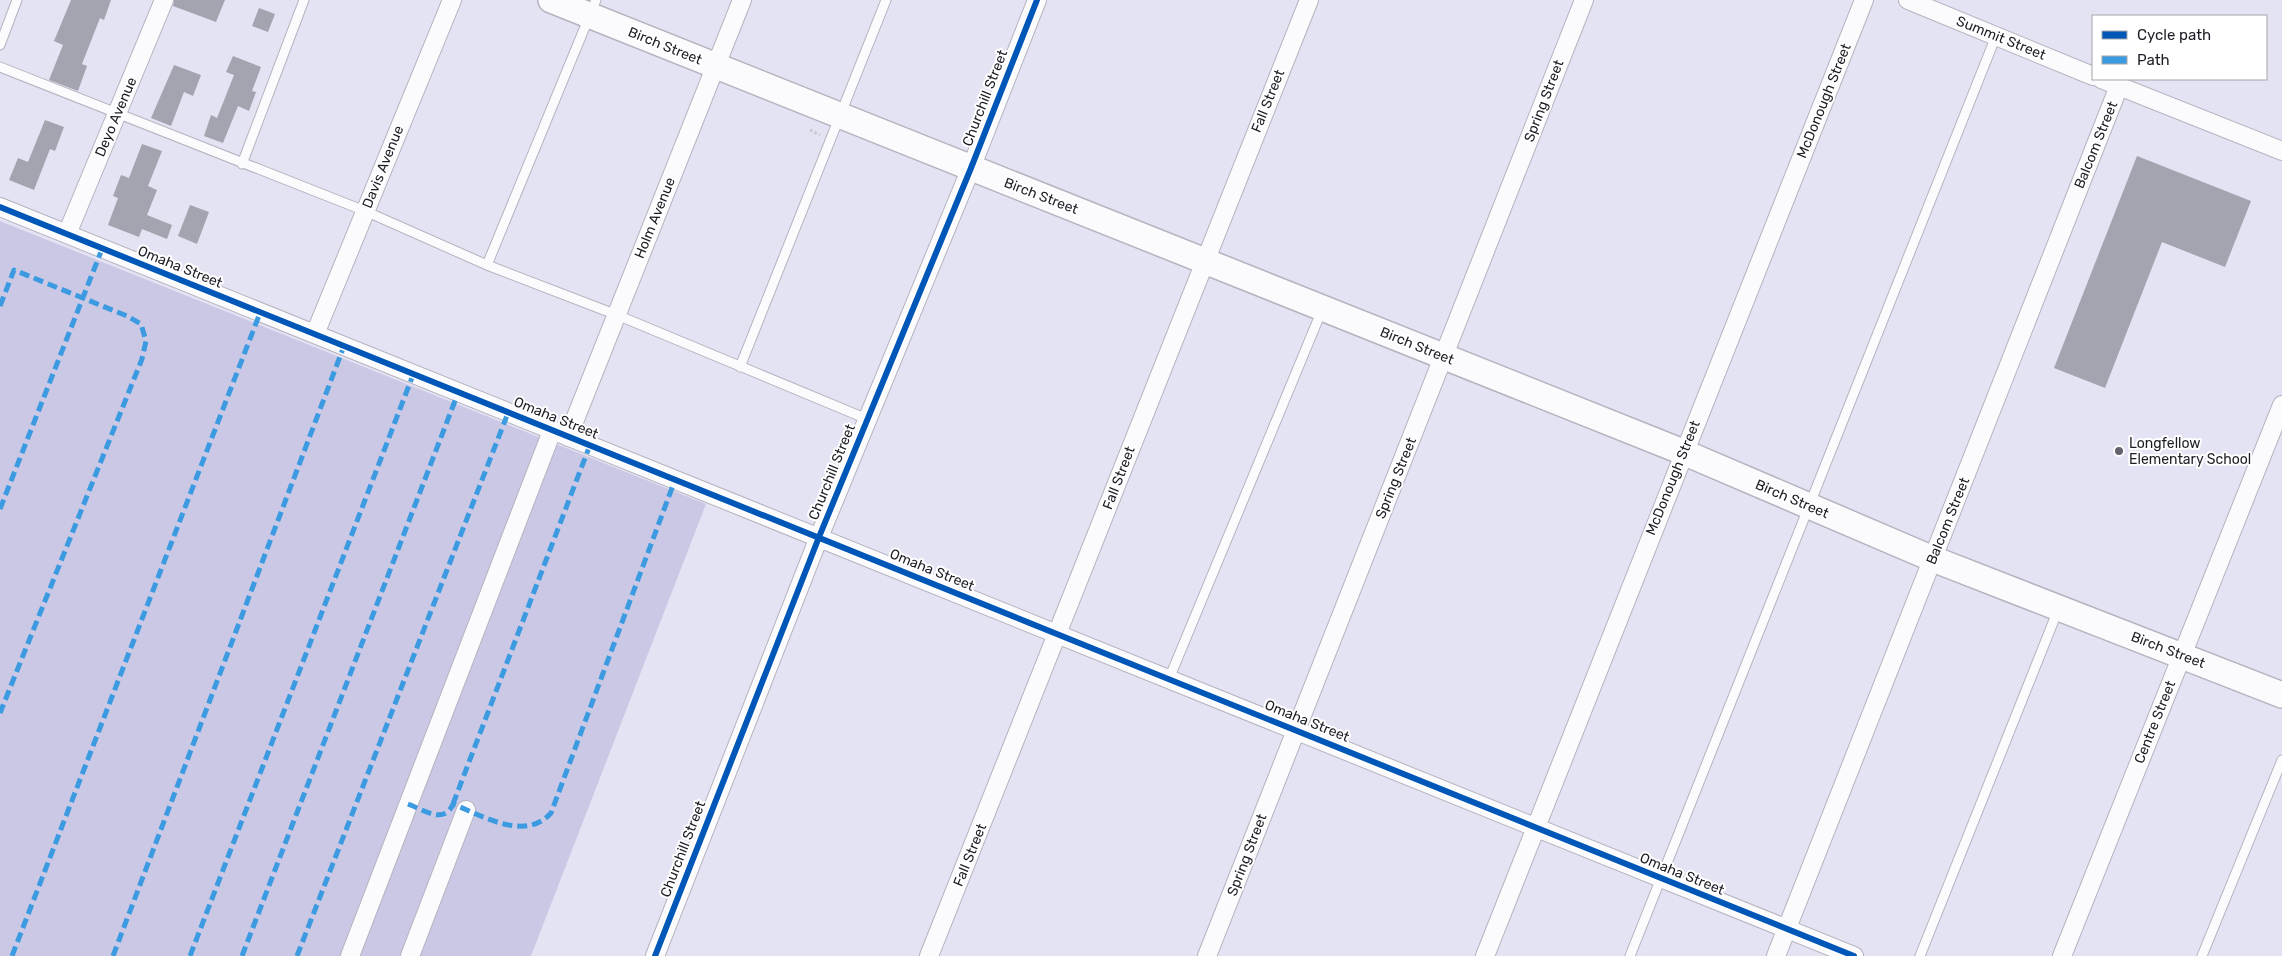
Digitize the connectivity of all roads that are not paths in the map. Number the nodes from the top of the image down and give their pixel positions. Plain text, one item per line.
1 (18, 0) edge
2 (164, 0) edge
3 (304, 0) edge
4 (452, 0) edge
5 (551, 0) edge
6 (742, 0) edge
7 (886, 0) edge
8 (1037, 0) edge
9 (1309, 0) edge
10 (1584, 0) edge
11 (1864, 0) edge
12 (1908, 0) edge
13 (593, 8) edge
14 (1996, 36) junction
15 (0, 45) edge
16 (0, 67) edge
17 (716, 67) junction
18 (2092, 76) edge
19 (2104, 80) edge
20 (2119, 86) junction
21 (118, 114) junction
22 (840, 115) junction
23 (2282, 151) edge
24 (242, 164) junction
25 (971, 168) junction
26 (0, 207) edge
27 (364, 212) junction
28 (67, 234) junction
29 (1204, 260) junction
30 (487, 265) junction
31 (1323, 308) junction
32 (617, 315) junction
33 (315, 334) junction
34 (1444, 357) junction
35 (740, 367) junction
36 (2282, 405) edge
37 (868, 419) junction
38 (560, 434) junction
39 (1683, 452) junction
40 (1808, 506) junction
41 (819, 537) junction
42 (1933, 559) junction
43 (2059, 608) junction
44 (1058, 635) junction
45 (2181, 656) junction
46 (1170, 679) junction
47 (2282, 695) edge
48 (1296, 730) junction
49 (2282, 760) edge
50 (466, 810) dead end
51 (1536, 827) junction
52 (1661, 879) junction
53 (1786, 929) junction
54 (350, 956) edge
55 (410, 956) edge
56 (655, 956) edge
57 (929, 956) edge
58 (1207, 956) edge
59 (1484, 956) edge
60 (1630, 956) edge
61 (1776, 956) edge
62 (1854, 956) edge
63 (1920, 956) edge
64 (2062, 956) edge
65 (2202, 956) edge

1 - 15 lane
2 - 21 street, Deyo Avenue
3 - 24 lane
4 - 27 street, Davis Avenue
5 - 13 main road, Birch Street
6 - 17 street, Holm Avenue
7 - 22 lane
8 - 25 street, Churchill Street
9 - 29 street, Fall Street
10 - 34 street, Spring Street
11 - 39 street, McDonough Street
12 - 14 street, Summit Street
13 - 17 main road, Birch Street
13 - 30 lane
14 - 18 street, Summit Street
14 - 40 lane
16 - 21 lane
17 - 22 main road, Birch Street
17 - 32 street, Holm Avenue
19 - 20 street
20 - 23 street
20 - 42 street, Balcom Street
21 - 24 lane
21 - 28 street, Deyo Avenue
22 - 25 main road, Birch Street
22 - 35 lane
24 - 27 lane
25 - 29 main road, Birch Street
25 - 37 street, Churchill Street
26 - 28 street, Omaha Street
27 - 30 lane
27 - 33 street, Davis Avenue
28 - 33 street, Omaha Street
29 - 31 main road, Birch Street
29 - 44 street, Fall Street
30 - 32 lane
31 - 34 main road, Birch Street
31 - 46 lane
32 - 35 lane
32 - 38 street, Holm Avenue
33 - 38 street, Omaha Street
34 - 39 main road, Birch Street
34 - 48 street, Spring Street
35 - 37 lane
36 - 45 street, Centre Street
37 - 41 street, Churchill Street
38 - 41 street, Omaha Street
38 - 54 street, Holm Avenue
39 - 40 main road, Birch Street
39 - 51 street, McDonough Street
40 - 42 main road, Birch Street
40 - 52 lane
41 - 44 street, Omaha Street
41 - 56 street, Churchill Street
42 - 43 main road, Birch Street
42 - 53 street, Balcom Street
43 - 45 main road, Birch Street
43 - 63 lane
44 - 46 street, Omaha Street
44 - 57 street, Fall Street
45 - 47 main road, Birch Street
45 - 64 street, Centre Street
46 - 48 street, Omaha Street
48 - 51 street, Omaha Street
48 - 58 street, Spring Street
49 - 65 lane
50 - 55 street
51 - 52 street, Omaha Street
51 - 59 street, McDonough Street
52 - 53 street, Omaha Street
52 - 60 lane
53 - 61 street, Balcom Street
53 - 62 street, Omaha Street

